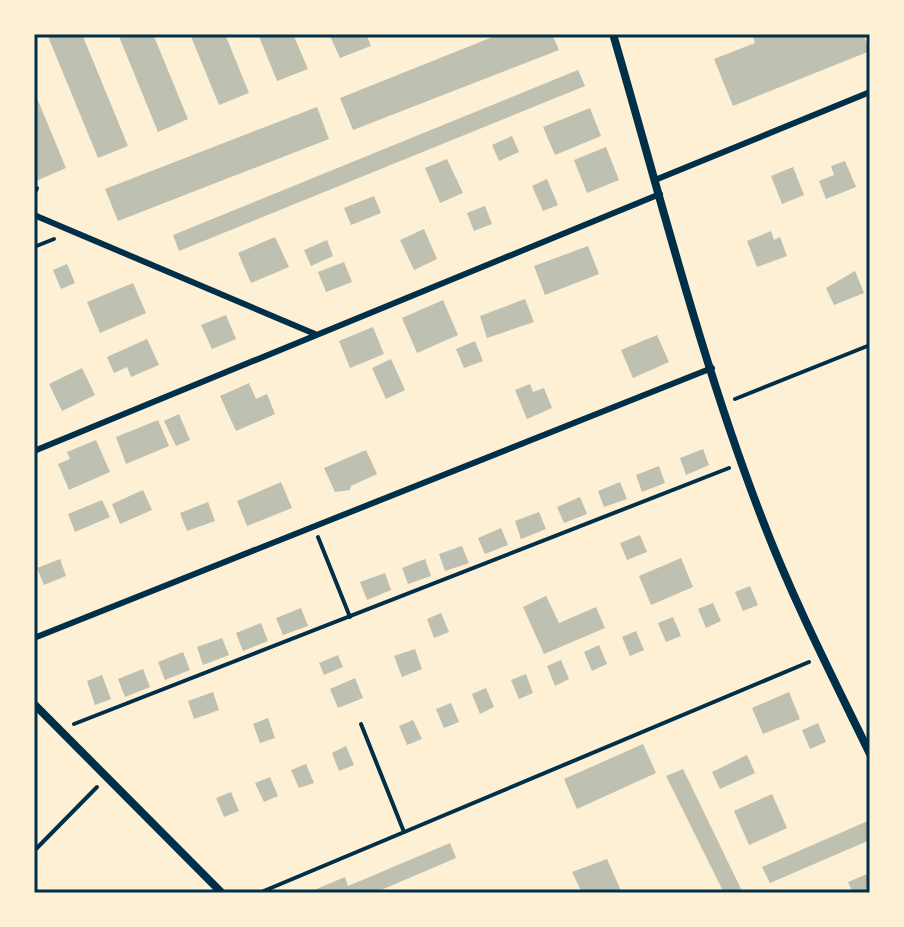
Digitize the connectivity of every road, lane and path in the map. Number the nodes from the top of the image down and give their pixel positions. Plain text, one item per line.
1 (613, 34) edge
2 (870, 92) edge
3 (655, 180) junction
4 (37, 188) dead end
5 (660, 194) junction
6 (34, 195) edge
7 (34, 215) edge
8 (315, 334) junction
9 (870, 345) edge
10 (712, 368) junction
11 (722, 404) junction
12 (34, 451) edge
13 (742, 462) junction
14 (314, 527) junction
15 (350, 617) junction
16 (34, 638) edge
17 (822, 656) junction
18 (34, 704) edge
19 (361, 724) dead end
20 (60, 730) junction
21 (870, 754) edge
22 (107, 777) junction
23 (404, 832) junction
24 (34, 851) edge
25 (222, 893) edge
26 (259, 893) edge

1 - 3 street
2 - 3 lane
3 - 5 street
4 - 6 path
5 - 8 lane
5 - 10 street
7 - 8 lane
8 - 12 lane
9 - 11 path
10 - 11 street
10 - 14 lane
11 - 13 street
13 - 15 path
13 - 17 street
14 - 15 path
14 - 16 lane
15 - 20 path
17 - 21 street
17 - 23 path
18 - 20 street
19 - 23 path
20 - 22 street
22 - 24 path
22 - 25 street
23 - 26 path

